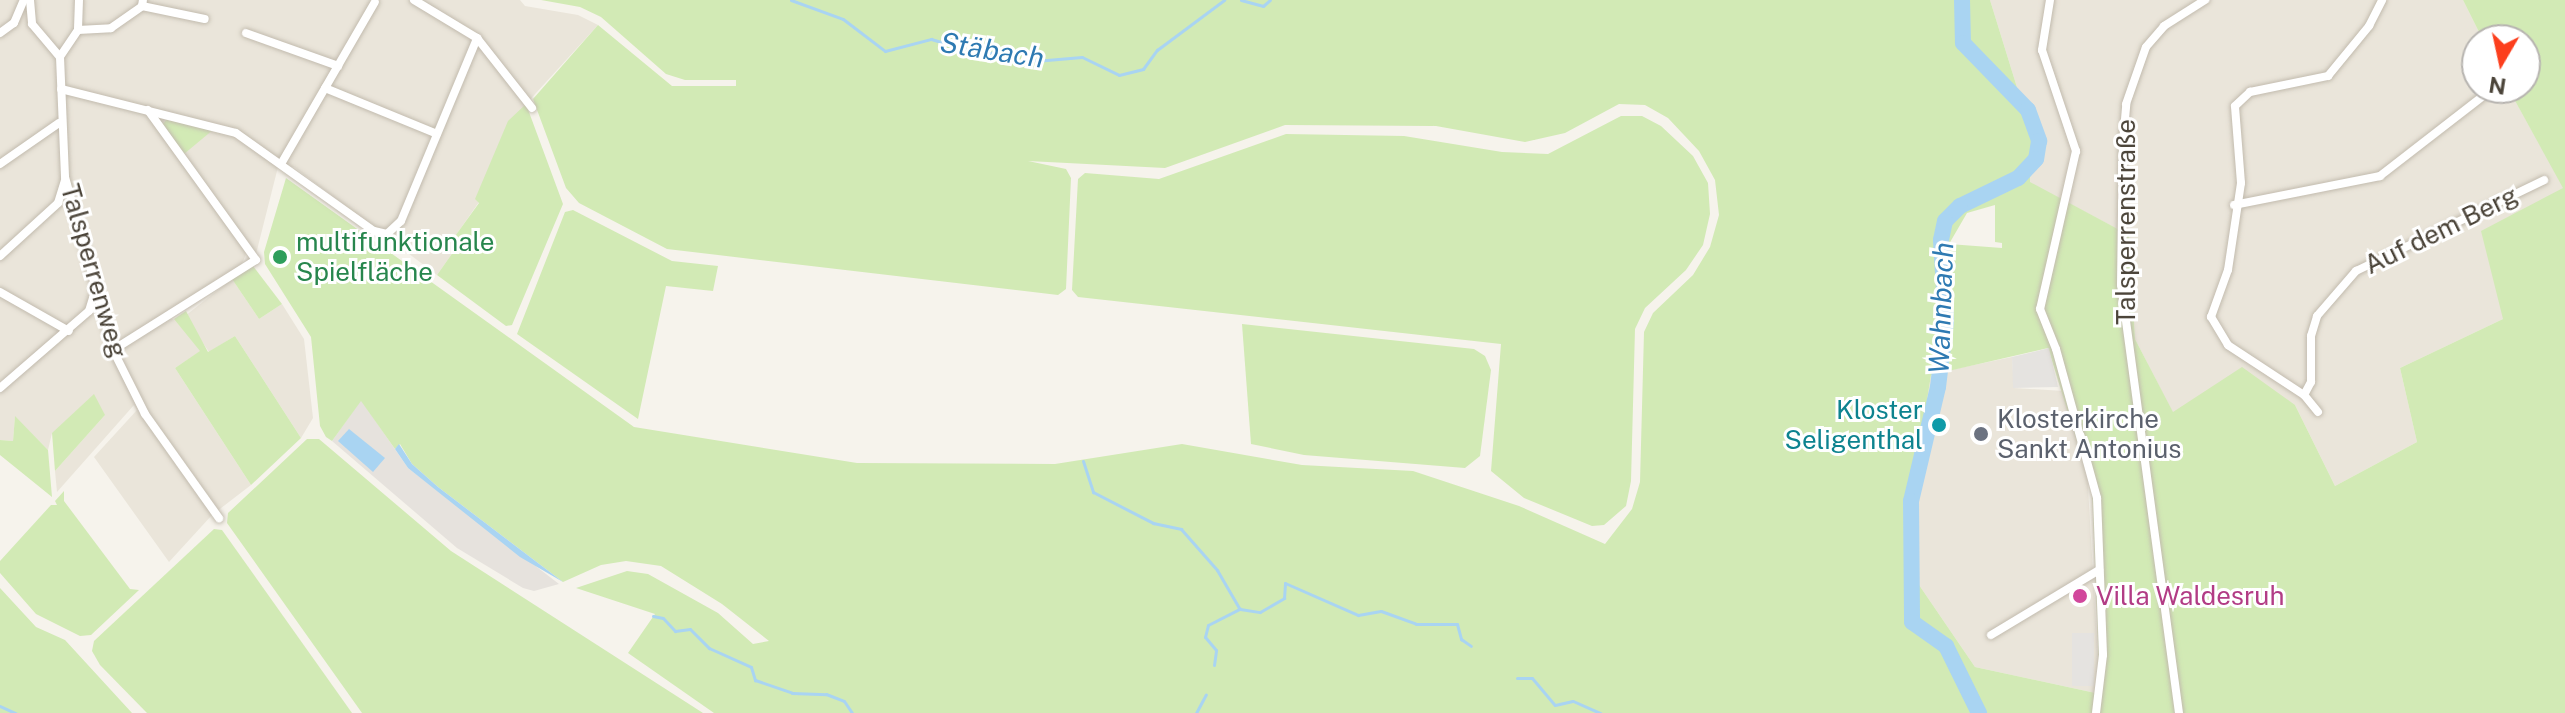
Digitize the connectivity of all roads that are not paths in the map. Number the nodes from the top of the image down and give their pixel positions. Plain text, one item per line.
1 (24, 0) edge
2 (30, 0) edge
3 (79, 0) edge
4 (414, 0) edge
5 (2050, 0) edge
6 (2205, 0) edge
7 (2382, 0) edge
8 (375, 2) dead end
9 (143, 3) edge
10 (205, 19) dead end
11 (78, 30) junction
12 (0, 33) edge
13 (246, 33) dead end
14 (477, 38) junction
15 (60, 57) junction
16 (338, 66) junction
17 (325, 88) junction
18 (61, 89) junction
19 (2473, 104) edge
20 (532, 108) dead end
21 (148, 110) junction
22 (59, 123) junction
23 (437, 134) junction
24 (0, 164) edge
25 (281, 164) junction
26 (65, 177) junction
27 (2544, 180) dead end
28 (2234, 205) junction
29 (0, 256) edge
30 (96, 288) junction
31 (0, 292) edge
32 (69, 331) junction
33 (113, 350) junction
34 (0, 388) edge
35 (2304, 395) junction
36 (2318, 412) dead end
37 (219, 518) dead end
38 (2099, 570) junction
39 (1991, 635) dead end
40 (2096, 713) edge
41 (2179, 713) edge

1 - 12 street
2 - 15 street
3 - 11 street
4 - 14 street
5 - 38 street
6 - 41 street, Talsperrenstraße
7 - 28 street
8 - 16 street
9 - 10 street
9 - 11 street
11 - 15 street
13 - 16 street
14 - 20 street
14 - 23 street
15 - 18 street, Talsperrenweg
16 - 17 street
17 - 23 street
17 - 25 street
18 - 21 street
18 - 22 street, Talsperrenweg
19 - 28 street
21 - 25 street
21 - 33 street
22 - 24 street
22 - 26 street, Talsperrenweg
23 - 25 street
26 - 29 street
26 - 30 street, Talsperrenweg
27 - 35 street, Auf dem Berg
28 - 35 street
30 - 32 street
30 - 33 street, Talsperrenweg
31 - 32 street
32 - 34 street
33 - 37 street, Talsperrenweg
35 - 36 street
38 - 39 street
38 - 40 street

